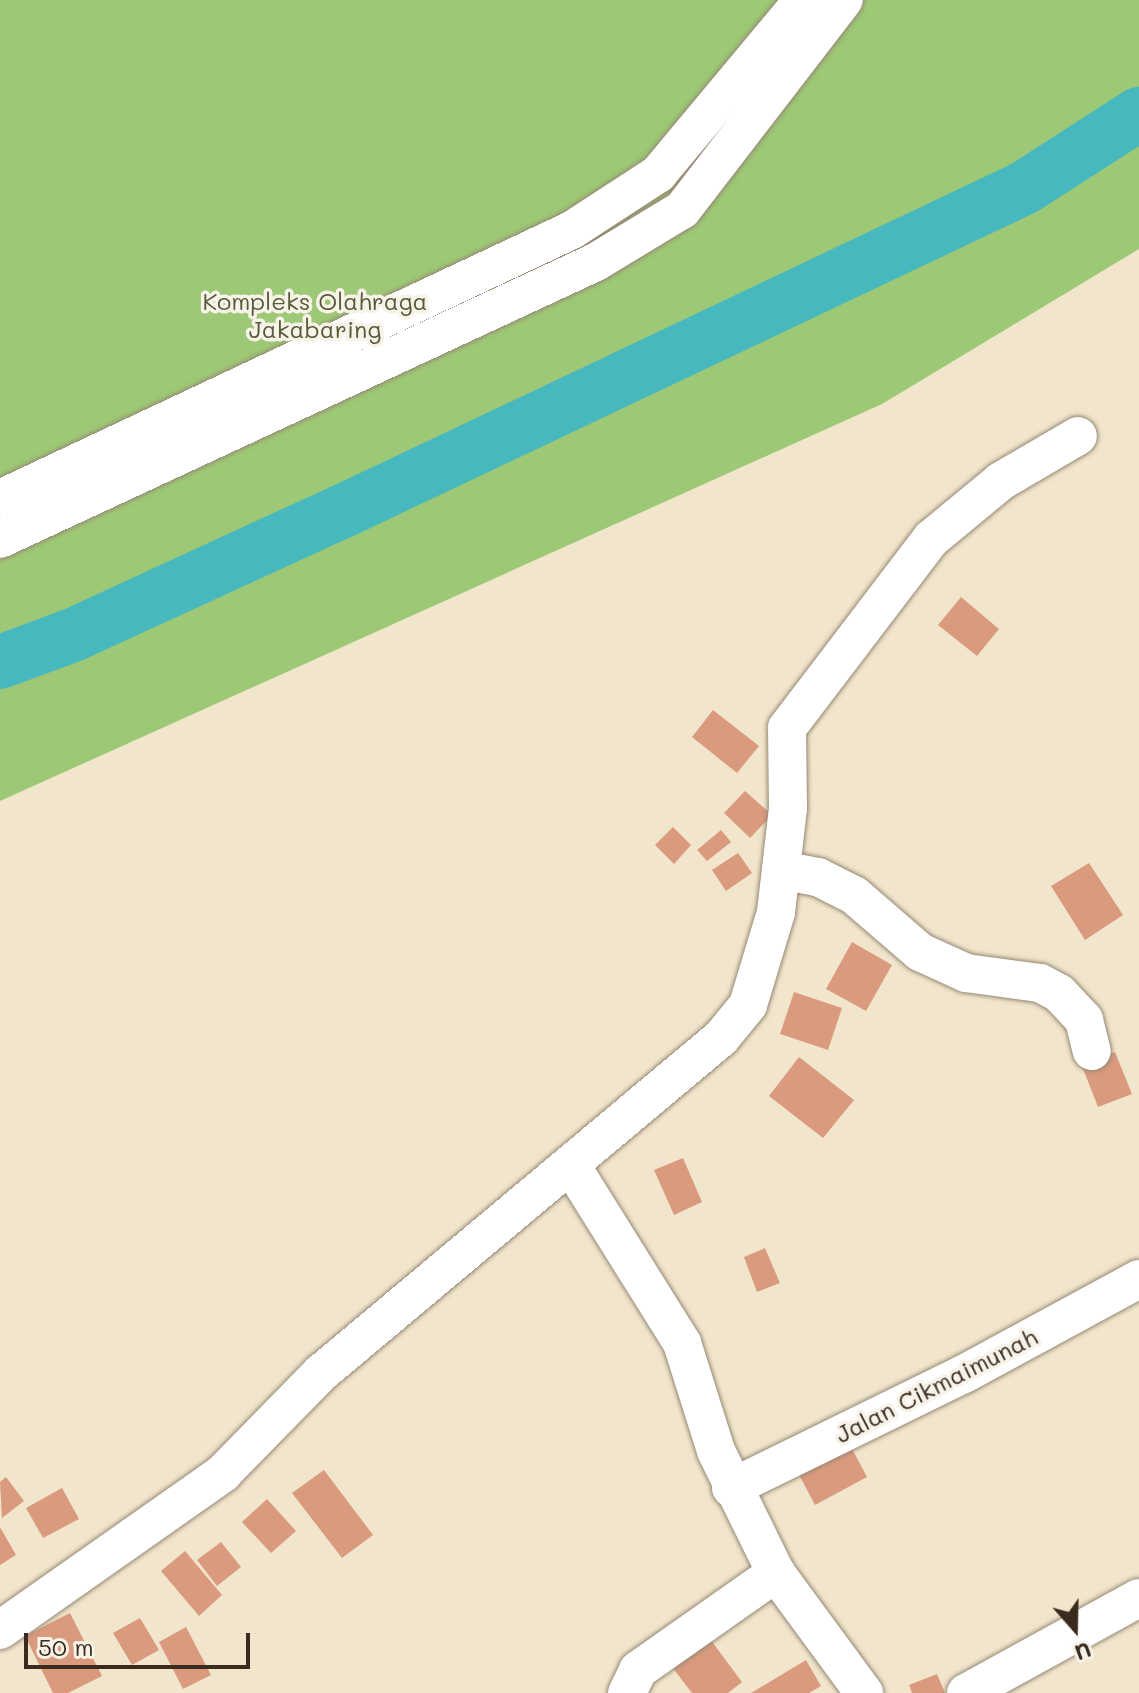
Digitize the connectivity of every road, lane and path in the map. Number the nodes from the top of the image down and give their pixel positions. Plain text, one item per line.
1 (803, 0) edge
2 (844, 0) edge
3 (1078, 436) dead end
4 (0, 499) edge
5 (0, 539) edge
6 (781, 870) junction
7 (1092, 1051) dead end
8 (572, 1167) junction
9 (1139, 1279) edge
10 (731, 1488) junction
11 (776, 1573) junction
12 (1139, 1598) edge
13 (0, 1630) edge
14 (627, 1693) edge
15 (864, 1693) edge
16 (966, 1693) edge

1 - 4 street
2 - 5 street
3 - 6 street
6 - 7 street
6 - 8 street
8 - 10 street
8 - 13 street
9 - 10 street, Jalan Cikmaimunah
10 - 11 street
11 - 14 street
11 - 15 street
12 - 16 street

